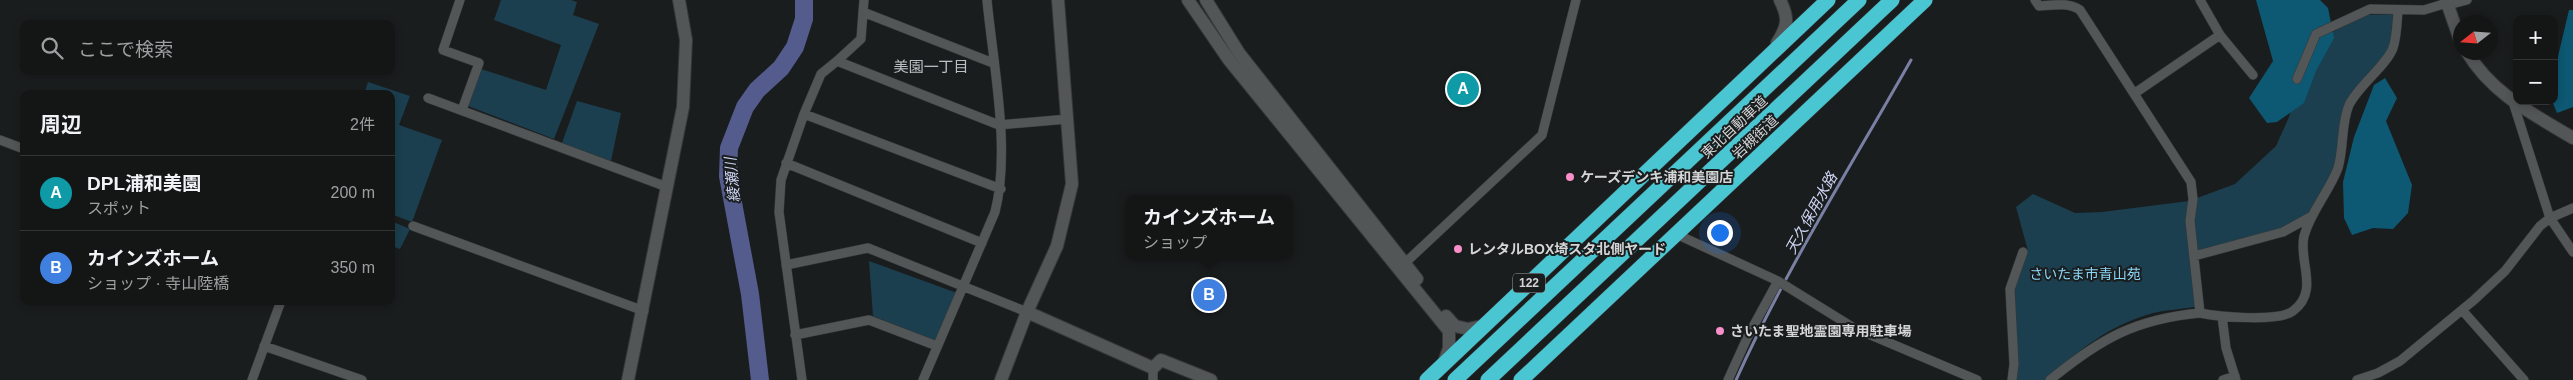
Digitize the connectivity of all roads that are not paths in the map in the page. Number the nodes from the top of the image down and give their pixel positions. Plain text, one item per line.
1 (460, 0) edge
2 (679, 0) edge
3 (864, 0) edge
4 (987, 0) edge
5 (1058, 0) edge
6 (1188, 0) edge
7 (1206, 0) edge
8 (1576, 0) edge
9 (1780, 0) edge
10 (1828, 0) edge
11 (1859, 0) edge
12 (1892, 0) edge
13 (1925, 0) edge
14 (2035, 0) edge
15 (2200, 0) edge
16 (2467, 0) edge
17 (2447, 3) edge
18 (2398, 10) junction
19 (863, 12) junction
20 (2453, 20) edge
21 (2220, 35) junction
22 (1771, 53) junction
23 (2471, 60) edge
24 (837, 61) junction
25 (993, 63) junction
26 (2253, 75) dead end
27 (2297, 78) dead end
28 (2135, 93) junction
29 (428, 98) dead end
30 (2513, 102) edge
31 (2514, 105) edge
32 (2518, 105) edge
33 (462, 110) junction
34 (804, 114) junction
35 (1068, 119) junction
36 (999, 125) junction
37 (2573, 138) edge
38 (0, 140) edge
39 (20, 148) edge
40 (786, 164) junction
41 (667, 187) junction
42 (1001, 189) junction
43 (2573, 208) edge
44 (2312, 216) junction
45 (2550, 218) junction
46 (413, 226) dead end
47 (1676, 234) junction
48 (982, 243) junction
49 (2023, 252) dead end
50 (2573, 252) edge
51 (2194, 256) junction
52 (1405, 263) junction
53 (786, 266) junction
54 (1778, 281) junction
55 (965, 287) junction
56 (279, 305) edge
57 (2462, 310) junction
58 (644, 311) junction
59 (1027, 312) junction
60 (2200, 313) junction
61 (2222, 316) junction
62 (1486, 325) junction
63 (795, 334) junction
64 (264, 346) junction
65 (937, 346) junction
66 (1443, 365) junction
67 (1153, 374) edge
68 (2235, 378) edge
69 (252, 380) edge
70 (362, 380) edge
71 (628, 380) edge
72 (802, 380) edge
73 (923, 380) edge
74 (1001, 380) edge
75 (1211, 380) edge
76 (1427, 380) edge
77 (1455, 380) edge
78 (1488, 380) edge
79 (1521, 380) edge
80 (1728, 380) edge
81 (1977, 380) edge
82 (2012, 380) edge
83 (2050, 380) edge
84 (2223, 380) edge
85 (2357, 380) edge
86 (2524, 380) edge

1 - 33 street
2 - 41 street
3 - 19 street
4 - 25 street
5 - 35 street
6 - 66 street
7 - 52 street
8 - 52 street
9 - 22 street
10 - 22 highway, 122
11 - 77 highway, 東北自動車道
12 - 78 highway, 東北自動車道
13 - 47 highway, 岩槻街道
14 - 28 street
15 - 21 street
16 - 17 street
17 - 18 street
17 - 20 street
18 - 27 street
18 - 44 street
19 - 24 street
19 - 25 street
21 - 26 street
21 - 28 street
22 - 62 highway, 122
23 - 30 street
24 - 34 street
24 - 36 street
25 - 36 street
28 - 51 street
29 - 33 street
31 - 45 street
32 - 37 street
33 - 41 street
34 - 40 street
34 - 42 street
35 - 36 street
35 - 59 street
36 - 42 street
38 - 39 street
40 - 48 street
40 - 53 street
41 - 58 street
42 - 48 street
43 - 45 street
44 - 51 street
44 - 61 street
45 - 50 street
45 - 57 street
46 - 58 street
47 - 54 street
47 - 79 highway, 岩槻街道
48 - 55 street
49 - 82 street
51 - 60 street
52 - 62 street
53 - 55 street
53 - 63 street
54 - 80 street
54 - 81 street
55 - 59 street
55 - 65 street
56 - 64 street
57 - 85 street
57 - 86 street
58 - 71 street
59 - 67 street
59 - 74 street
60 - 61 street
60 - 83 street
61 - 68 street
62 - 66 highway, 122
63 - 65 street
63 - 72 street
64 - 69 street
64 - 70 street
65 - 73 street
66 - 76 highway, 122
67 - 75 street
68 - 84 street

